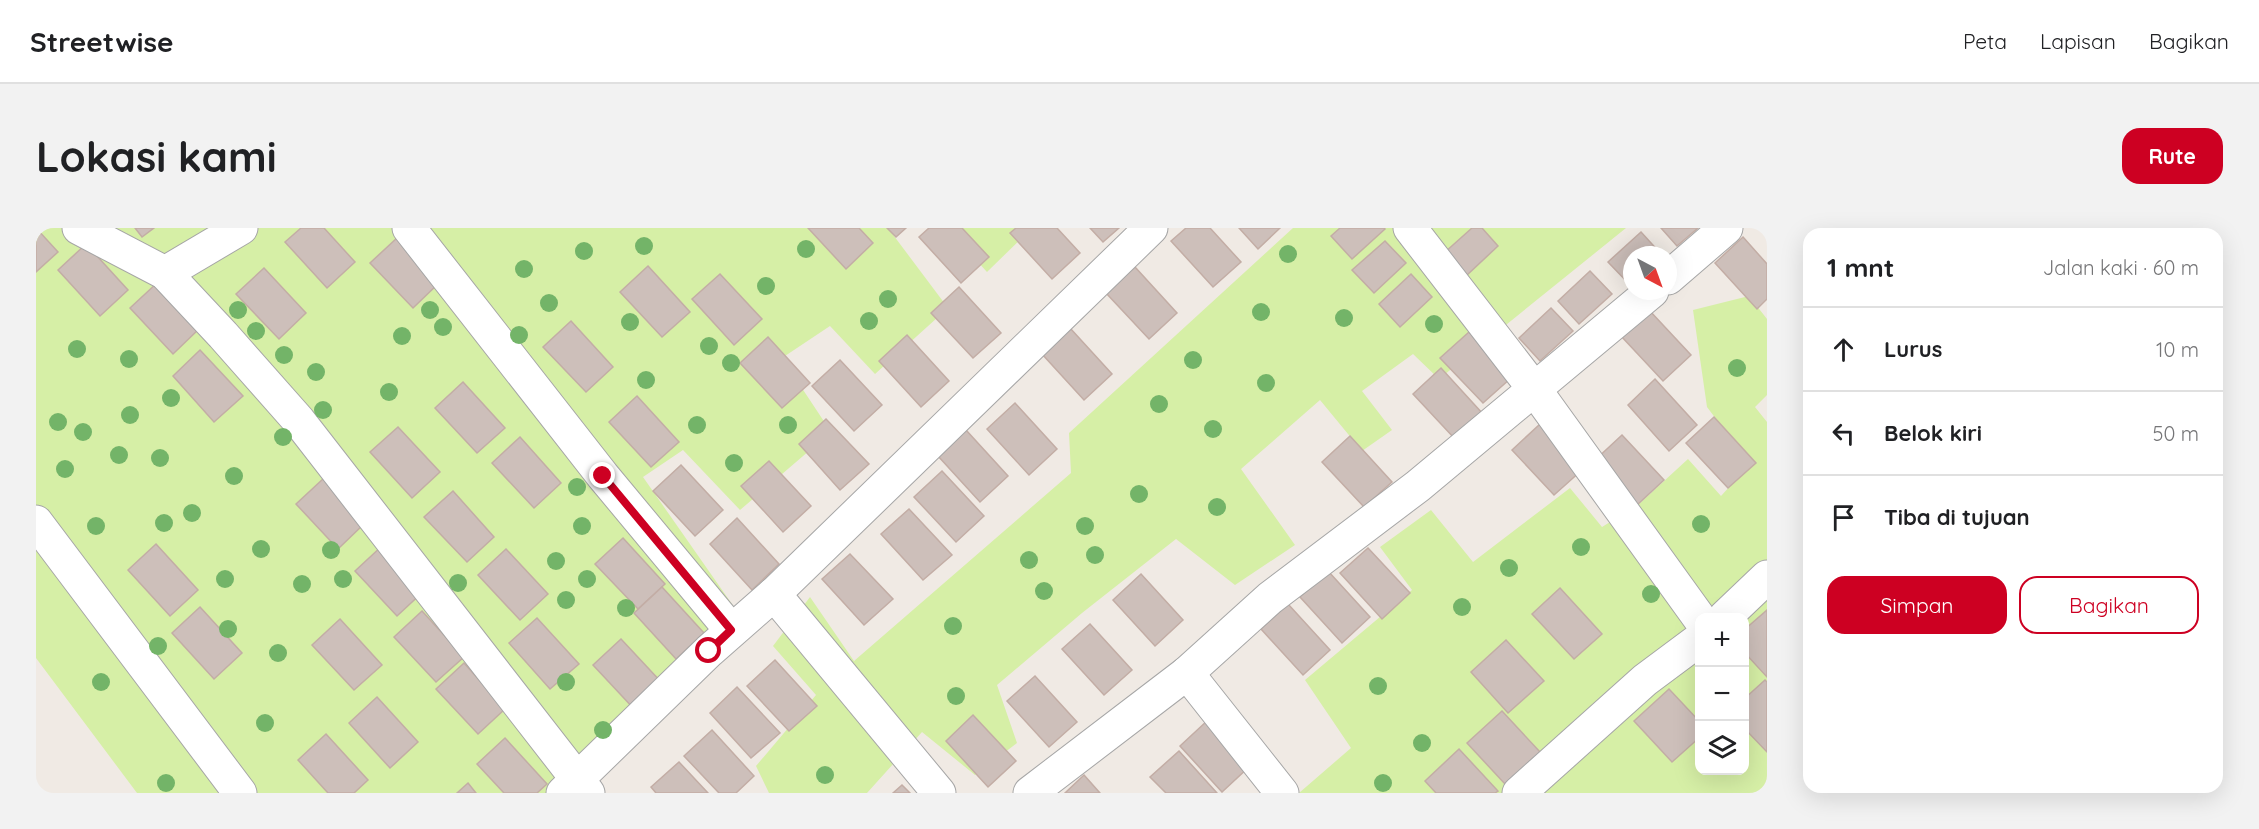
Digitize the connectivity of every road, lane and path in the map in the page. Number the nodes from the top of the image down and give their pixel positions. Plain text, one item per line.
1 (79, 228) edge
2 (241, 228) edge
3 (409, 228) edge
4 (1150, 228) edge
5 (1410, 228) edge
6 (1726, 228) edge
7 (1677, 270) edge
8 (165, 273) junction
9 (1641, 300) edge
10 (1535, 390) junction
11 (36, 522) edge
12 (1767, 577) edge
13 (774, 594) junction
14 (1696, 613) edge
15 (1730, 613) edge
16 (731, 630) junction
17 (1695, 643) edge
18 (1187, 673) junction
19 (576, 789) edge
20 (240, 793) edge
21 (939, 793) edge
22 (1030, 793) edge
23 (1282, 793) edge
24 (1519, 793) edge

1 - 8 street
2 - 8 street
3 - 16 street
4 - 13 street
5 - 10 street
6 - 7 street
8 - 19 street
9 - 10 street
10 - 14 street
10 - 18 street
11 - 20 street
12 - 15 street
13 - 16 street
13 - 21 street
16 - 19 street
17 - 24 street
18 - 22 street
18 - 23 street

